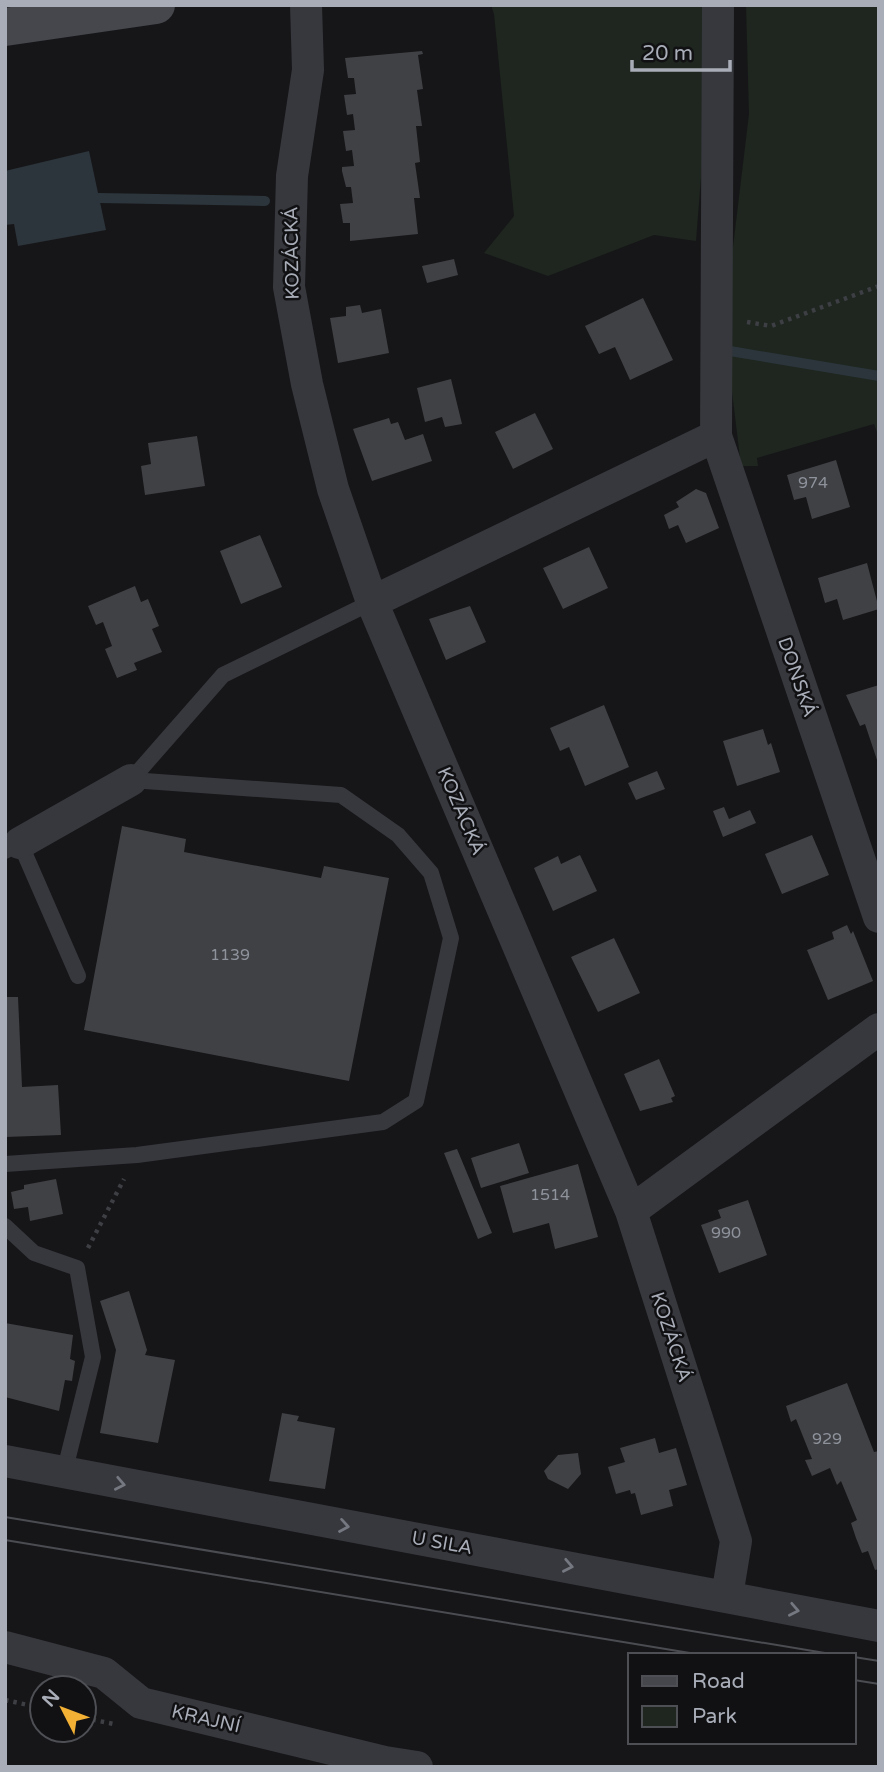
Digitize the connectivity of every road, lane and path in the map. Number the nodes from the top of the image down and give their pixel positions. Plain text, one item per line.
1 (156, 5) edge
2 (306, 5) edge
3 (718, 5) edge
4 (5, 27) edge
5 (879, 286) edge
6 (717, 317) junction
7 (716, 436) junction
8 (372, 602) junction
9 (131, 780) junction
10 (12, 847) edge
11 (879, 917) edge
12 (78, 976) dead end
13 (879, 1029) edge
14 (137, 1155) junction
15 (5, 1164) edge
16 (631, 1211) junction
17 (5, 1227) edge
18 (78, 1268) junction
19 (5, 1461) edge
20 (64, 1473) junction
21 (727, 1596) junction
22 (879, 1626) edge
23 (5, 1647) edge
24 (5, 1700) edge
25 (28, 1705) edge
26 (417, 1767) edge

1 - 4 main road
2 - 8 street, KOZÁCKÁ
3 - 6 street, DONSKÁ
5 - 6 path
6 - 7 street, DONSKÁ
7 - 8 street
7 - 11 street, DONSKÁ
8 - 9 lane
8 - 16 street, KOZÁCKÁ
9 - 10 street
9 - 14 lane
10 - 12 lane
13 - 16 street
14 - 15 lane
14 - 18 path
16 - 21 street, KOZÁCKÁ
17 - 18 lane
18 - 20 lane
19 - 20 street, U SILA
20 -> 21 street, U SILA
21 -> 22 street, U SILA
23 - 26 street, KRAJNÍ
24 - 25 path

